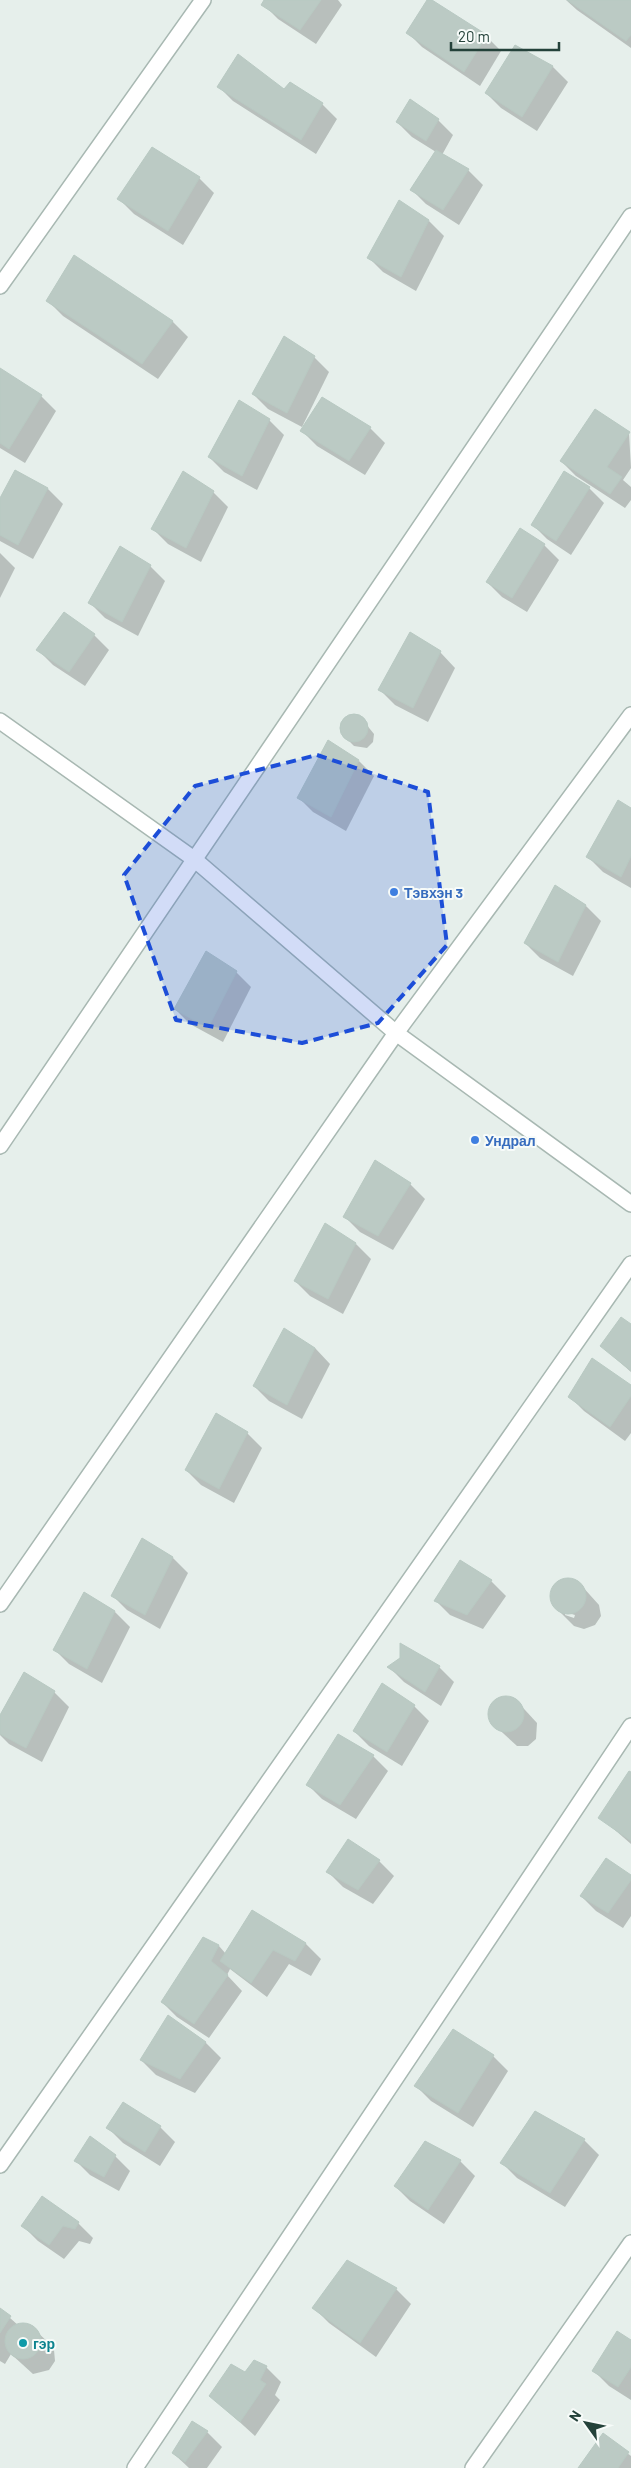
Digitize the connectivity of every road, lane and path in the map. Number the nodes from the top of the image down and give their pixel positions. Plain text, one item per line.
1 (202, 0) edge
2 (631, 216) edge
3 (0, 286) edge
4 (631, 715) edge
5 (0, 721) edge
6 (194, 859) junction
7 (396, 1033) junction
8 (0, 1146) edge
9 (631, 1204) edge
10 (631, 1264) edge
11 (0, 1604) edge
12 (631, 1726) edge
13 (0, 2165) edge
14 (631, 2243) edge
15 (135, 2468) edge
16 (473, 2468) edge

1 - 3 street
2 - 6 street
4 - 7 street
5 - 6 street
6 - 7 street
6 - 8 street
7 - 9 street
7 - 11 street
10 - 13 street
12 - 15 street
14 - 16 street

